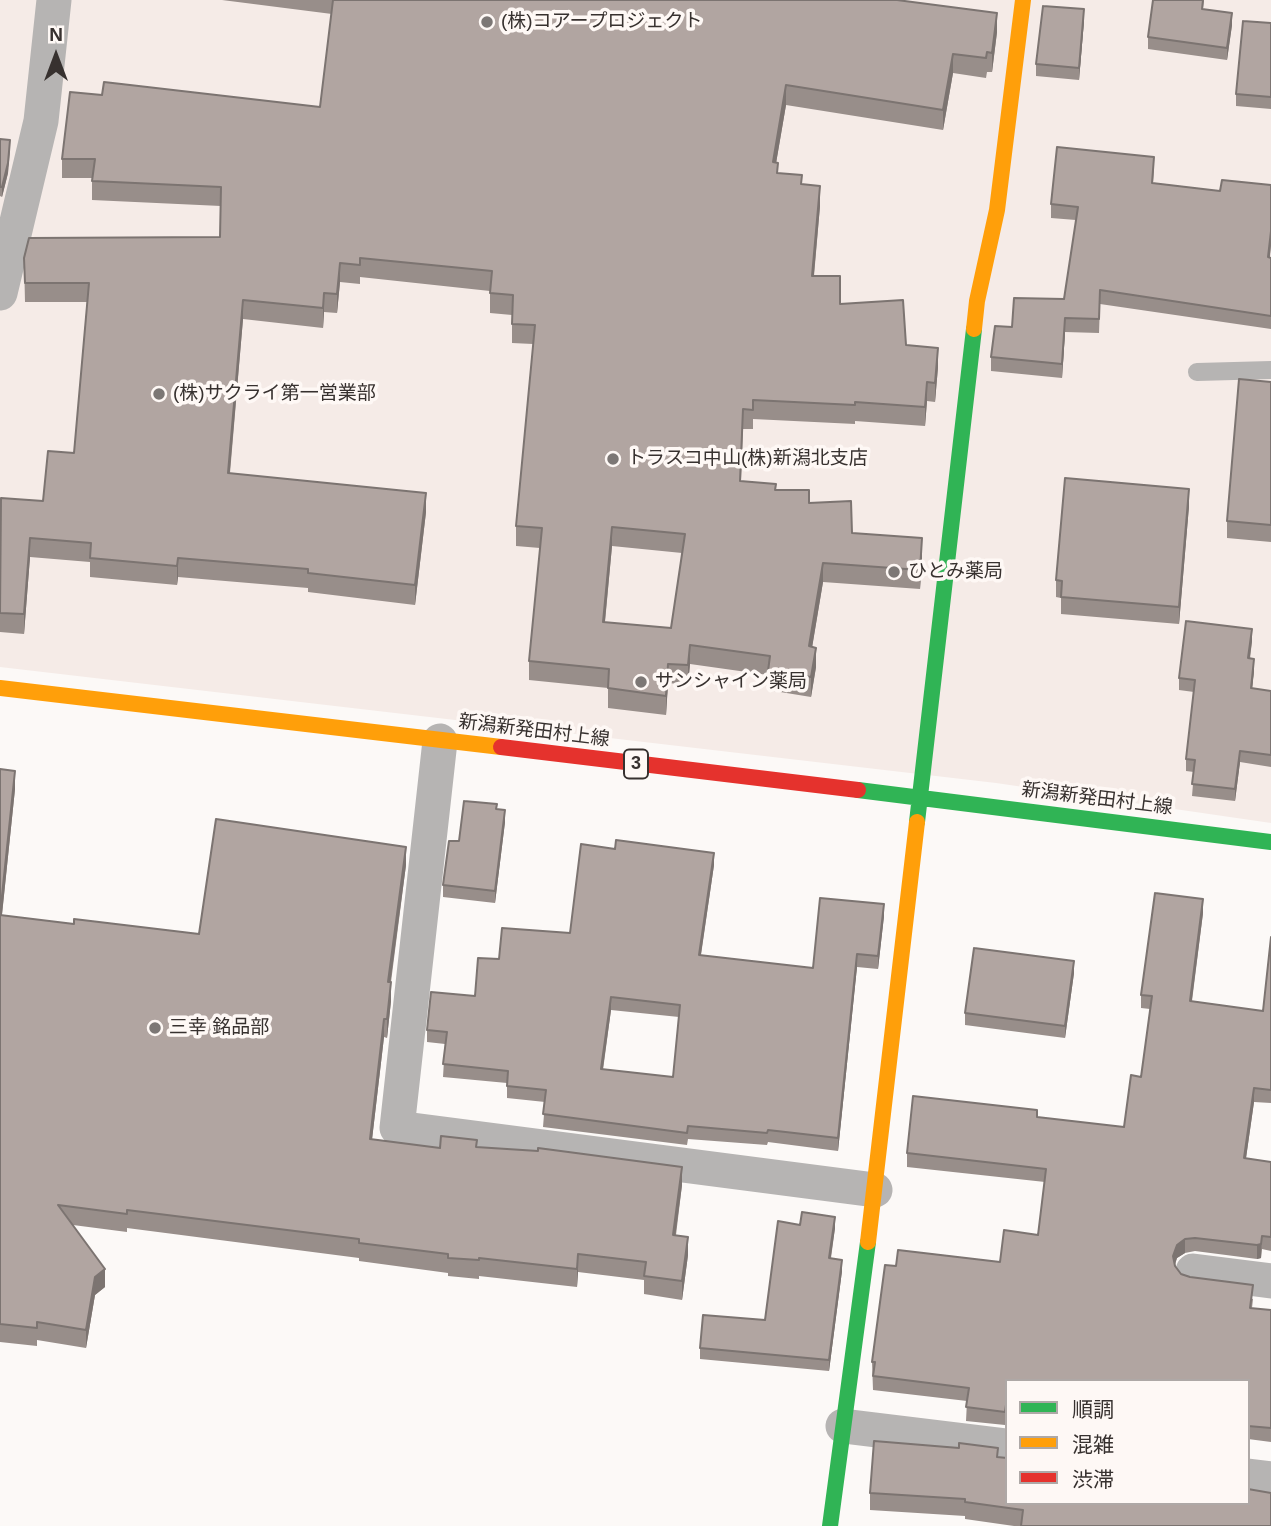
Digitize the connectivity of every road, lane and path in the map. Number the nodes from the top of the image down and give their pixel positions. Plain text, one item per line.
1 (54, 0) edge
2 (1023, 0) edge
3 (0, 293) edge
4 (1271, 370) edge
5 (1197, 372) dead end
6 (0, 688) edge
7 (440, 741) junction
8 (922, 797) junction
9 (1271, 842) edge
10 (875, 1190) junction
11 (1193, 1271) dead end
12 (1271, 1281) edge
13 (843, 1426) junction
14 (1005, 1446) edge
15 (1250, 1476) edge
16 (1271, 1479) edge
17 (830, 1526) edge

1 - 3 street
2 - 8 street
4 - 5 lane
6 - 7 street, 新潟新発田村上線 / 3
7 - 8 street, 新潟新発田村上線 / 3
7 - 10 street
8 - 9 street, 新潟新発田村上線 / 3
8 - 10 street
10 - 13 street
11 - 12 street
13 - 14 street
13 - 17 street
15 - 16 street

